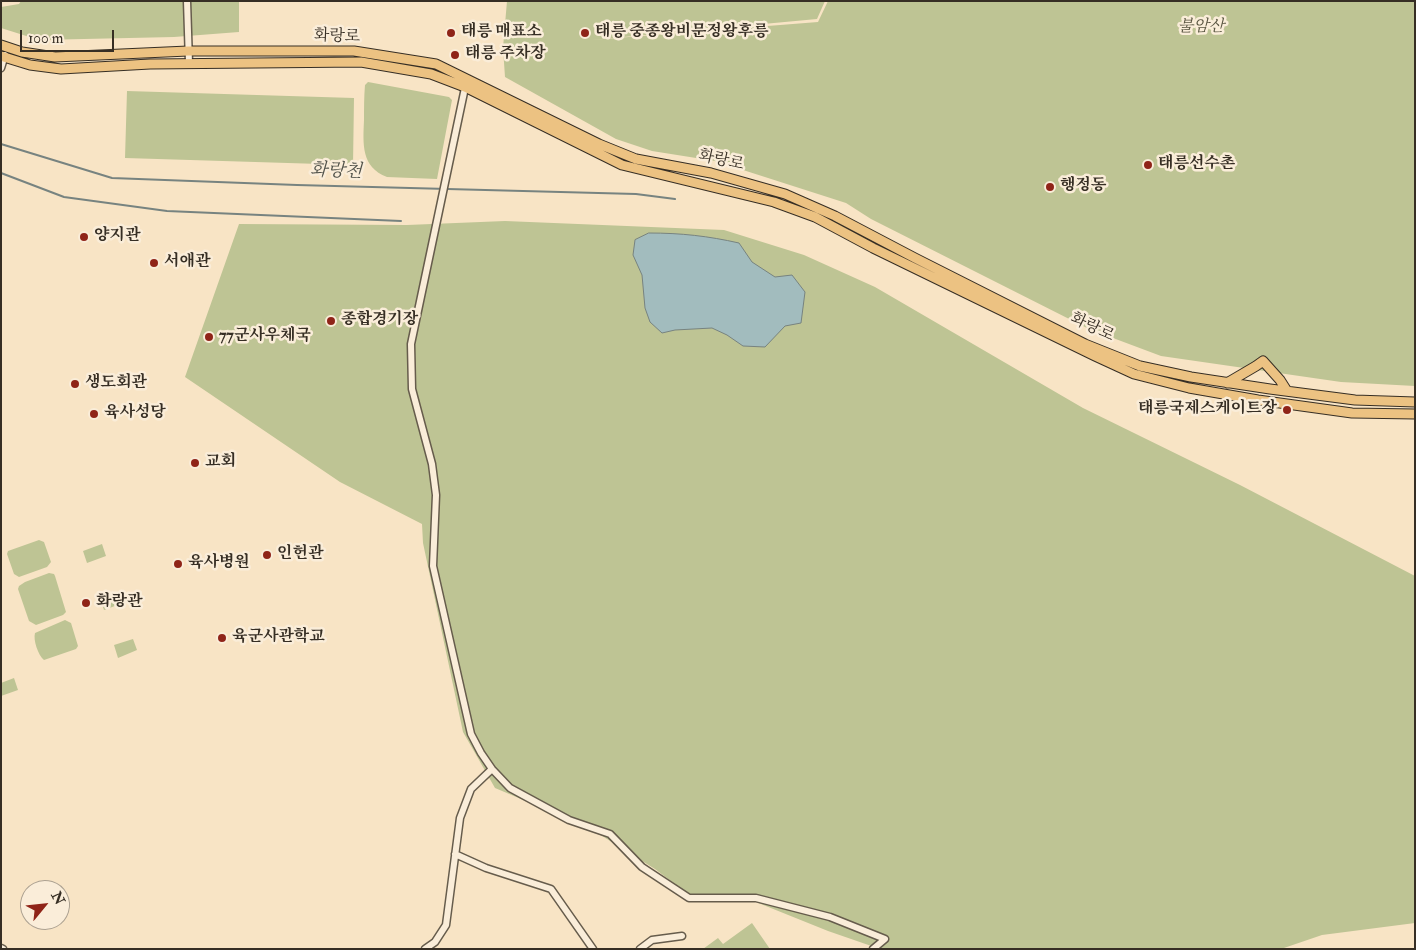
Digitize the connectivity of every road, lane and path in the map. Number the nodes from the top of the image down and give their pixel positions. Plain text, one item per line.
1 (187, 1) edge
2 (4, 46) edge
3 (188, 51) junction
4 (3, 57) edge
5 (189, 63) junction
6 (1, 68) edge
7 (466, 83) junction
8 (1228, 383) junction
9 (1189, 388) junction
10 (1288, 391) junction
11 (1322, 396) junction
12 (1415, 402) edge
13 (1288, 404) junction
14 (1415, 414) edge
15 (492, 770) junction
16 (455, 854) junction
17 (682, 936) dead end
18 (425, 949) edge
19 (593, 949) edge
20 (640, 949) edge
21 (873, 949) edge

1 - 3 street
2 - 3 main road, 화랑로
2 - 4 street
3 - 5 street
3 - 7 main road, 화랑로
4 - 5 main road, 화랑로
4 - 6 street
5 - 7 main road, 화랑로
7 - 8 main road, 화랑로
7 - 9 main road, 화랑로
7 - 15 street
8 - 9 main road
8 - 10 main road, 화랑로
8 - 10 main road
9 - 13 main road, 화랑로
10 - 11 main road, 화랑로
11 - 12 main road, 화랑로
11 - 13 main road
13 - 14 main road, 화랑로
15 - 16 street
15 - 21 street
16 - 18 street
16 - 19 street
17 - 20 street

